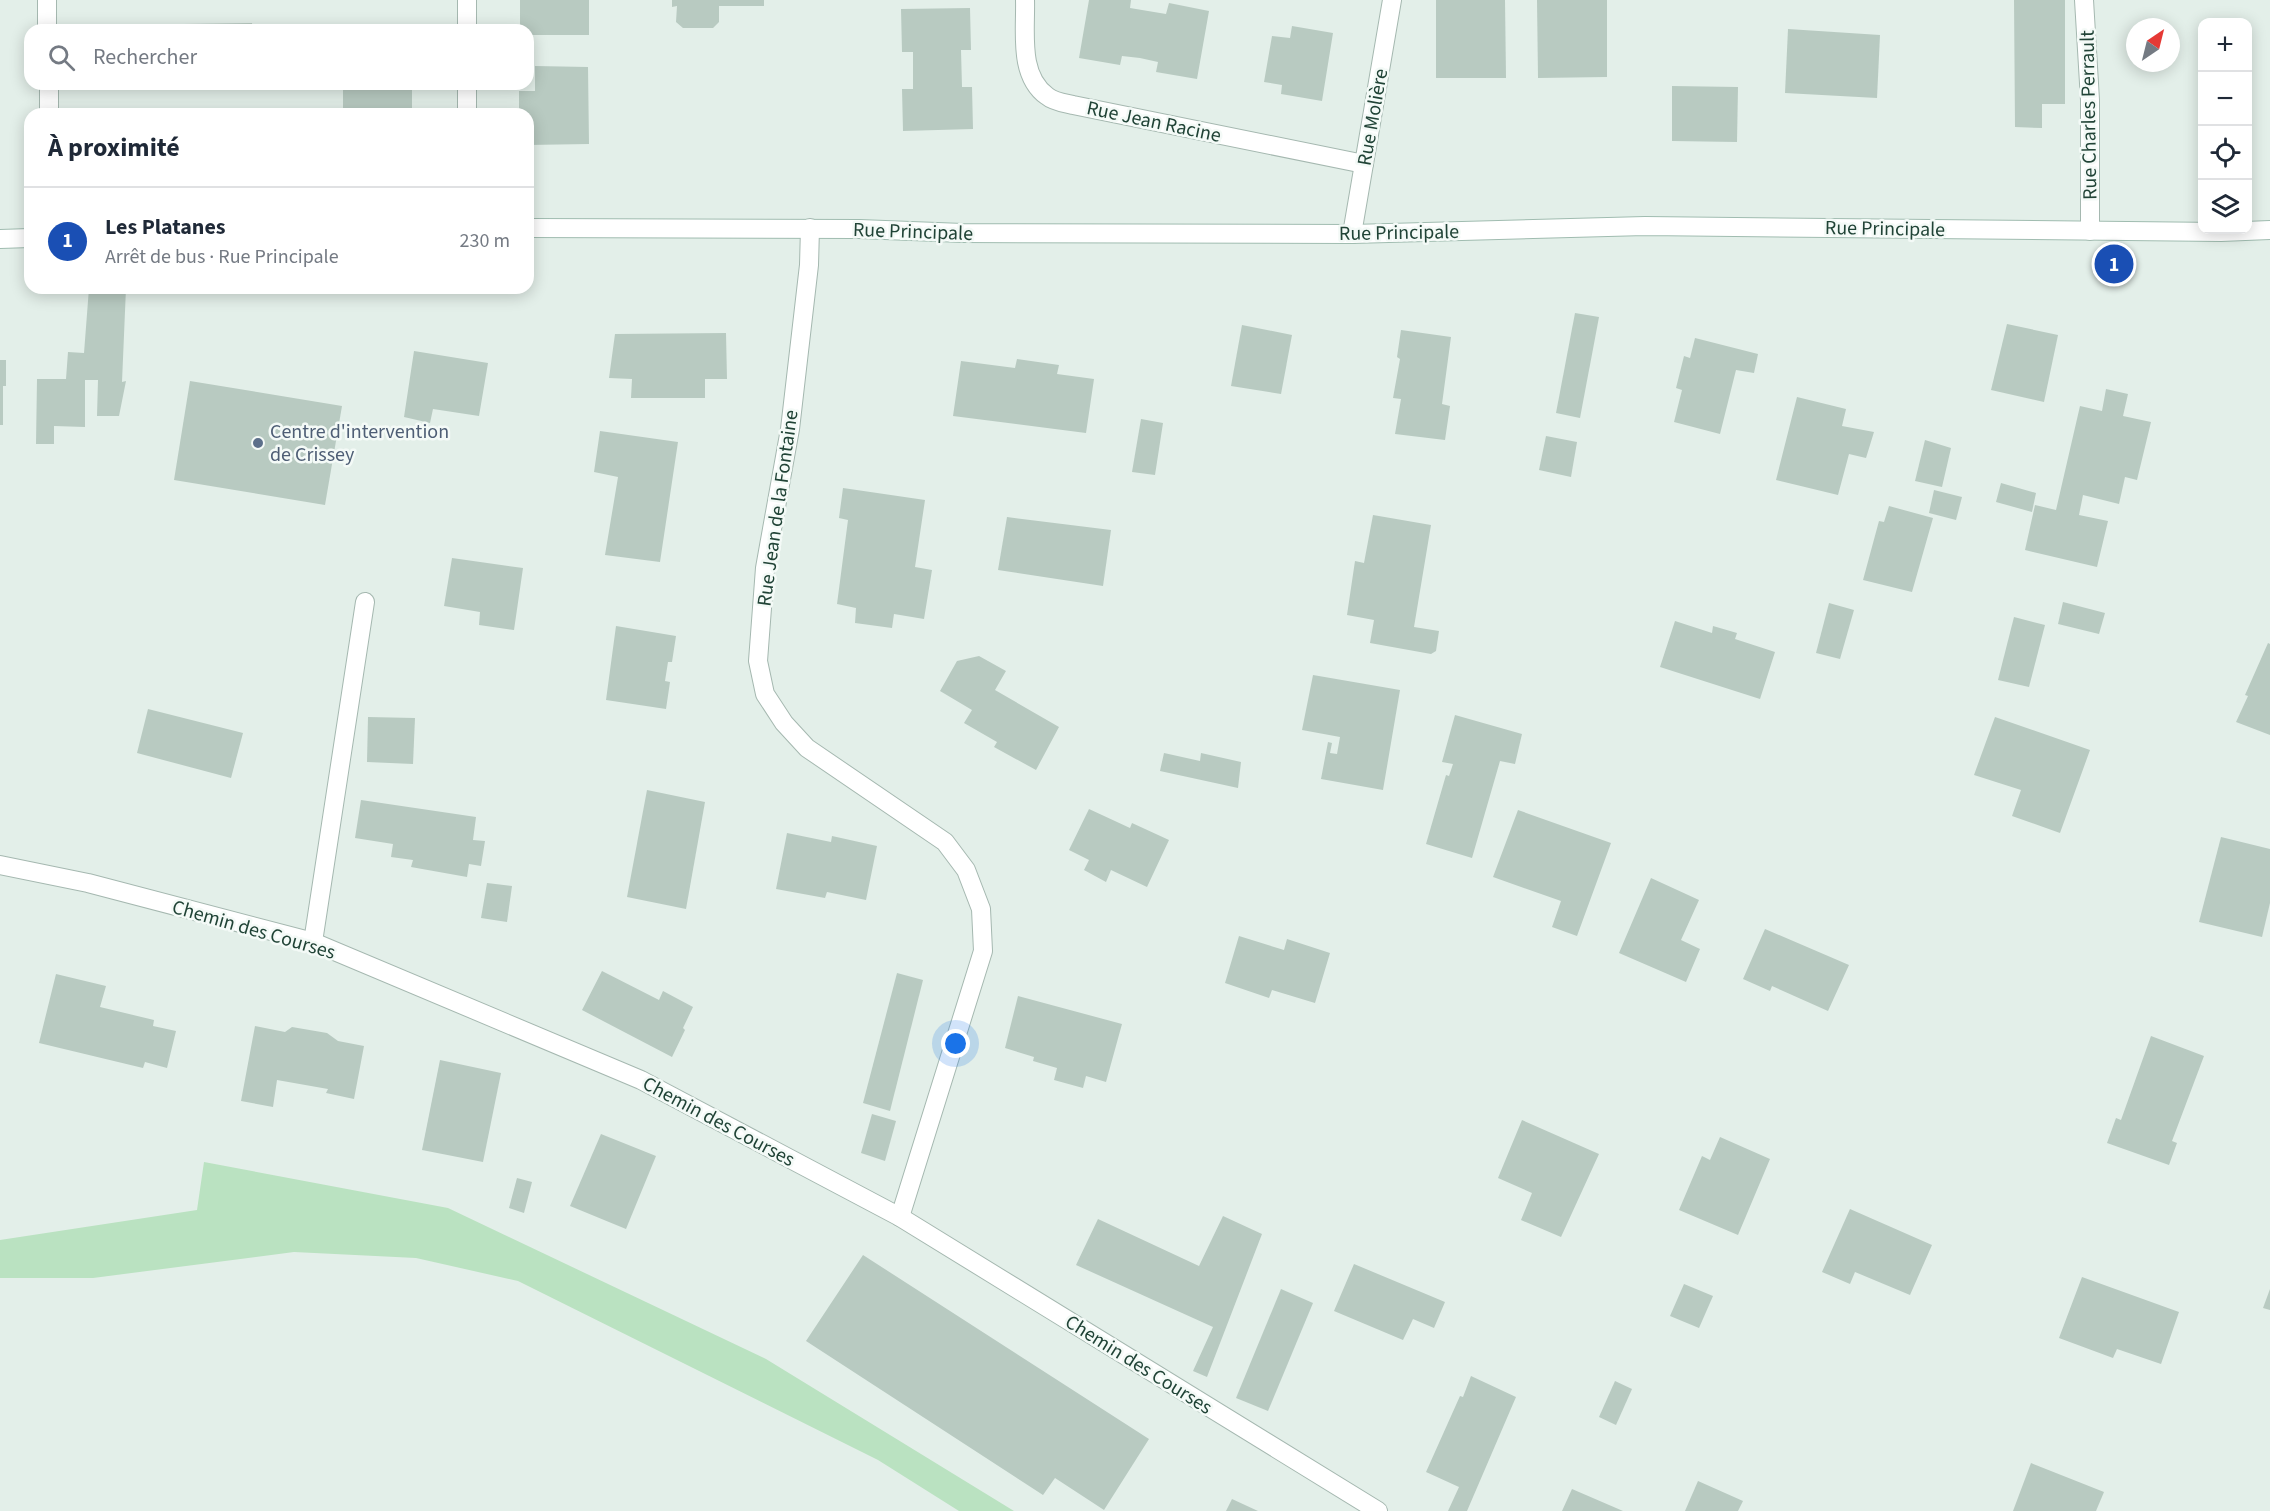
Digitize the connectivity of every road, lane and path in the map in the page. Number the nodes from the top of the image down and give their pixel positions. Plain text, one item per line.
1 (47, 0) edge
2 (467, 0) edge
3 (1025, 0) edge
4 (1392, 0) edge
5 (2084, 0) edge
6 (47, 24) edge
7 (467, 24) edge
8 (48, 90) edge
9 (467, 90) edge
10 (49, 108) edge
11 (467, 108) edge
12 (1364, 164) junction
13 (534, 228) edge
14 (810, 228) junction
15 (2270, 230) edge
16 (2090, 231) junction
17 (1352, 234) junction
18 (0, 238) edge
19 (24, 238) edge
20 (365, 602) dead end
21 (0, 865) edge
22 (313, 942) junction
23 (900, 1217) junction
24 (1378, 1511) edge

1 - 6 street
2 - 7 street
3 - 12 street, Rue Jean Racine
4 - 12 street, Rue Molière
5 - 16 street, Rue Charles Perrault
8 - 10 street
9 - 11 street
12 - 17 street, Rue Molière
13 - 14 street, Rue Principale
14 - 17 street, Rue Principale
14 - 23 street, Rue Jean de la Fontaine
15 - 16 street, Rue Principale
16 - 17 street, Rue Principale
18 - 19 street
20 - 22 street
21 - 22 street, Chemin des Courses
22 - 23 street, Chemin des Courses
23 - 24 street, Chemin des Courses

